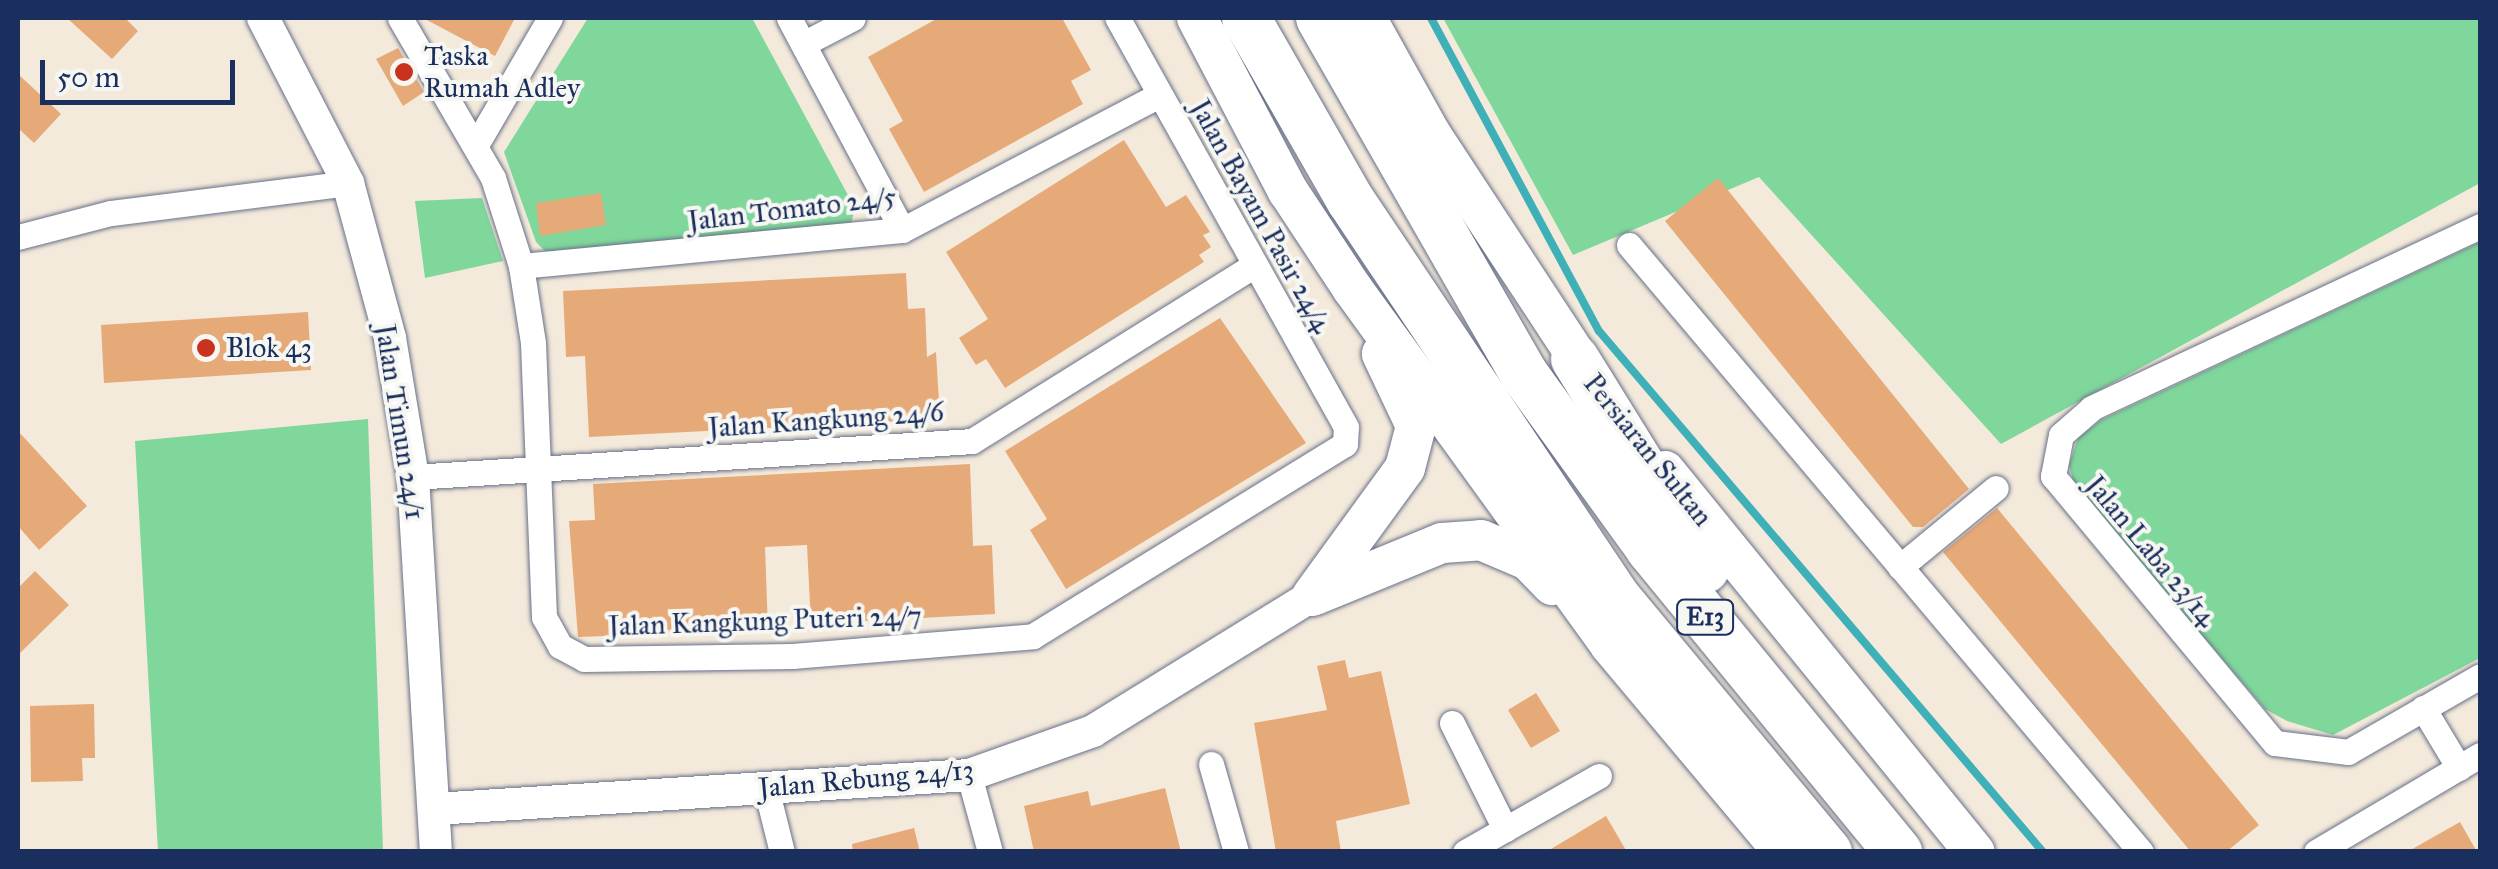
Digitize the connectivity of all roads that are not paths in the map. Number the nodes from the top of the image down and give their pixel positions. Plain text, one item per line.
1 (262, 18) edge
2 (400, 18) edge
3 (550, 18) edge
4 (789, 18) edge
5 (853, 18) edge
6 (1117, 18) edge
7 (1197, 18) edge
8 (1246, 18) edge
9 (1320, 18) edge
10 (1366, 18) edge
11 (803, 44) junction
12 (1159, 95) junction
13 (476, 145) junction
14 (348, 182) junction
15 (2480, 226) edge
16 (902, 230) junction
17 (18, 237) edge
18 (1630, 244) dead end
19 (520, 266) junction
20 (1253, 266) junction
21 (1352, 288) junction
22 (1575, 359) junction
23 (1345, 444) joint
24 (541, 468) junction
25 (414, 476) junction
26 (1996, 488) dead end
27 (1900, 567) junction
28 (1312, 596) junction
29 (1610, 644) junction
30 (2480, 676) edge
31 (2424, 708) junction
32 (1452, 723) dead end
33 (2470, 762) edge
34 (1211, 764) dead end
35 (969, 775) junction
36 (1599, 776) dead end
37 (766, 788) junction
38 (435, 809) junction
39 (1505, 829) junction
40 (436, 852) edge
41 (782, 852) edge
42 (990, 852) edge
43 (1236, 852) edge
44 (1465, 852) edge
45 (1784, 852) edge
46 (1828, 852) edge
47 (1898, 852) edge
48 (1923, 852) edge
49 (1975, 852) edge
50 (2141, 852) edge
51 (2316, 852) edge

1 - 14 street, Jalan Timun 24/1
2 - 13 street, Jalan Kangkung Puteri 24/7
3 - 13 street
4 - 11 street
5 - 11 street
6 - 12 street, Jalan Bayam Pasir 24/4
7 - 21 main road
8 - 46 highway, E13
9 - 47 highway, E13
10 - 22 main road, Persiaran Sultan
11 - 16 street
12 - 16 street, Jalan Tomato 24/5
12 - 20 street, Jalan Bayam Pasir 24/4
13 - 19 street, Jalan Kangkung Puteri 24/7
14 - 17 street
14 - 25 street, Jalan Timun 24/1
15 - 31 street, Jalan Laba 23/14
16 - 19 street, Jalan Tomato 24/5
18 - 27 street
19 - 24 street, Jalan Kangkung Puteri 24/7
20 - 23 street, Jalan Bayam Pasir 24/4
20 - 24 street, Jalan Kangkung 24/6
21 - 28 main road
21 - 29 main road
22 - 48 highway
22 - 49 main road, Persiaran Sultan
23 - 24 street, Jalan Kangkung Puteri 24/7
24 - 25 street, Jalan Kangkung 24/6
25 - 38 street, Jalan Timun 24/1
26 - 27 street
27 - 50 street
28 - 29 main road
28 - 35 street, Jalan Rebung 24/13
29 - 45 main road
30 - 31 street, Jalan Laba 23/14
31 - 33 street
32 - 39 street
33 - 51 street
34 - 43 street
35 - 37 street, Jalan Rebung 24/13
35 - 42 street
36 - 39 street
37 - 38 street, Jalan Rebung 24/13
37 - 41 street
38 - 40 street, Jalan Timun 24/1
39 - 44 street

